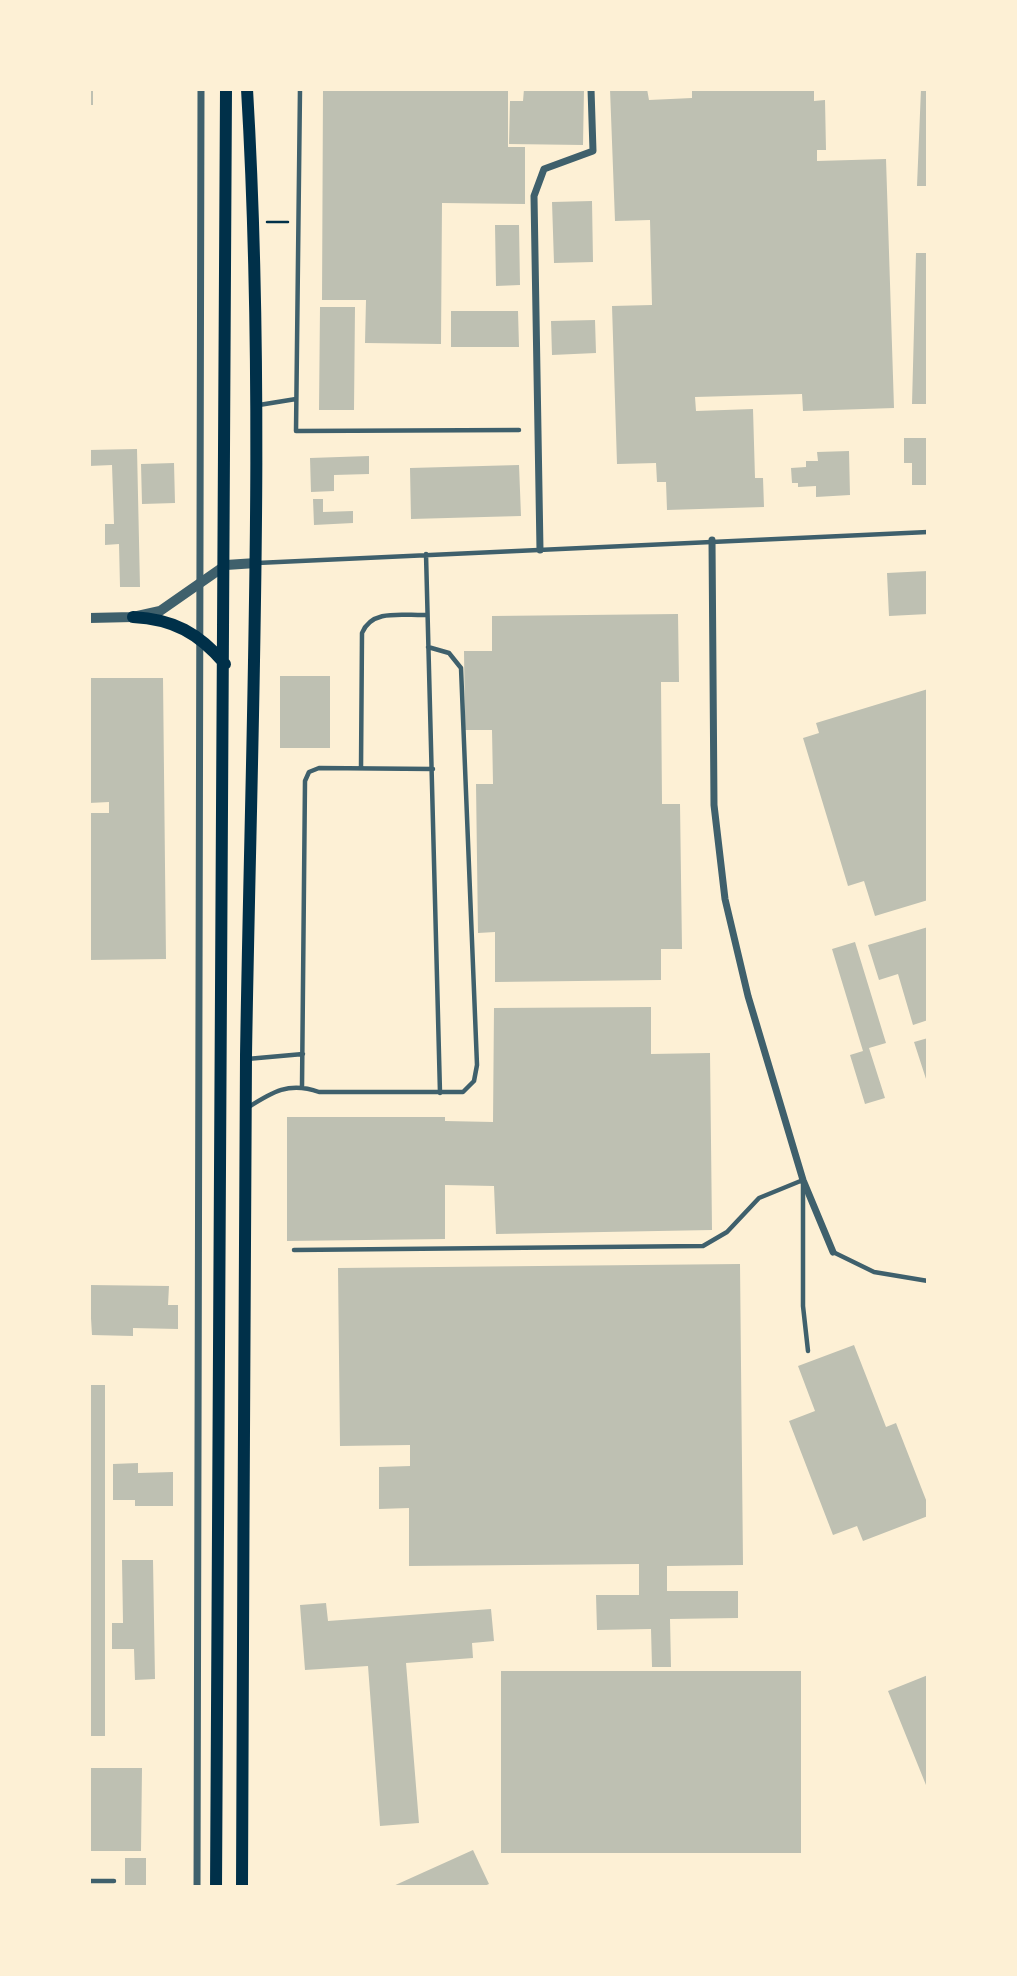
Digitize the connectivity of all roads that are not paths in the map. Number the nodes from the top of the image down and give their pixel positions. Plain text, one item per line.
1 (201, 89) edge
2 (226, 89) edge
3 (247, 89) edge
4 (300, 89) edge
5 (592, 89) edge
6 (296, 399) junction
7 (254, 406) junction
8 (519, 430) dead end
9 (928, 532) edge
10 (712, 540) junction
11 (540, 550) junction
12 (426, 554) junction
13 (256, 563) junction
14 (226, 565) junction
15 (200, 582) junction
16 (428, 615) junction
17 (133, 617) junction
18 (89, 618) edge
19 (200, 639) junction
20 (428, 647) junction
21 (225, 664) junction
22 (361, 768) junction
23 (433, 769) junction
24 (303, 1054) junction
25 (246, 1059) junction
26 (302, 1086) junction
27 (440, 1093) junction
28 (246, 1109) junction
29 (803, 1180) junction
30 (294, 1250) dead end
31 (833, 1252) joint
32 (928, 1281) edge
33 (808, 1351) dead end
34 (89, 1881) edge
35 (114, 1881) dead end
36 (197, 1887) edge
37 (216, 1887) edge
38 (242, 1887) edge

1 - 15 street
2 - 14 main road
3 - 7 main road
4 - 6 lane
5 - 11 street
6 - 7 lane
6 - 8 lane
7 - 13 main road
9 - 10 lane
10 - 11 lane
10 - 29 street
11 - 12 lane
12 - 13 lane
12 - 16 lane
13 - 14 street
13 - 25 main road
14 - 15 street
14 - 21 main road
15 - 17 street
15 - 19 street
16 - 20 lane
16 - 22 lane
17 - 18 street
17 - 19 main road
19 - 21 main road
19 - 36 street
20 - 23 lane
20 - 27 lane
21 - 37 main road
22 - 23 lane
22 - 24 lane
23 - 27 lane
24 - 25 lane
24 - 26 lane
25 - 28 main road
26 - 27 lane
26 - 28 lane
28 - 38 main road
29 - 30 lane
29 - 31 street
29 - 33 lane
31 - 32 lane
34 - 35 lane

